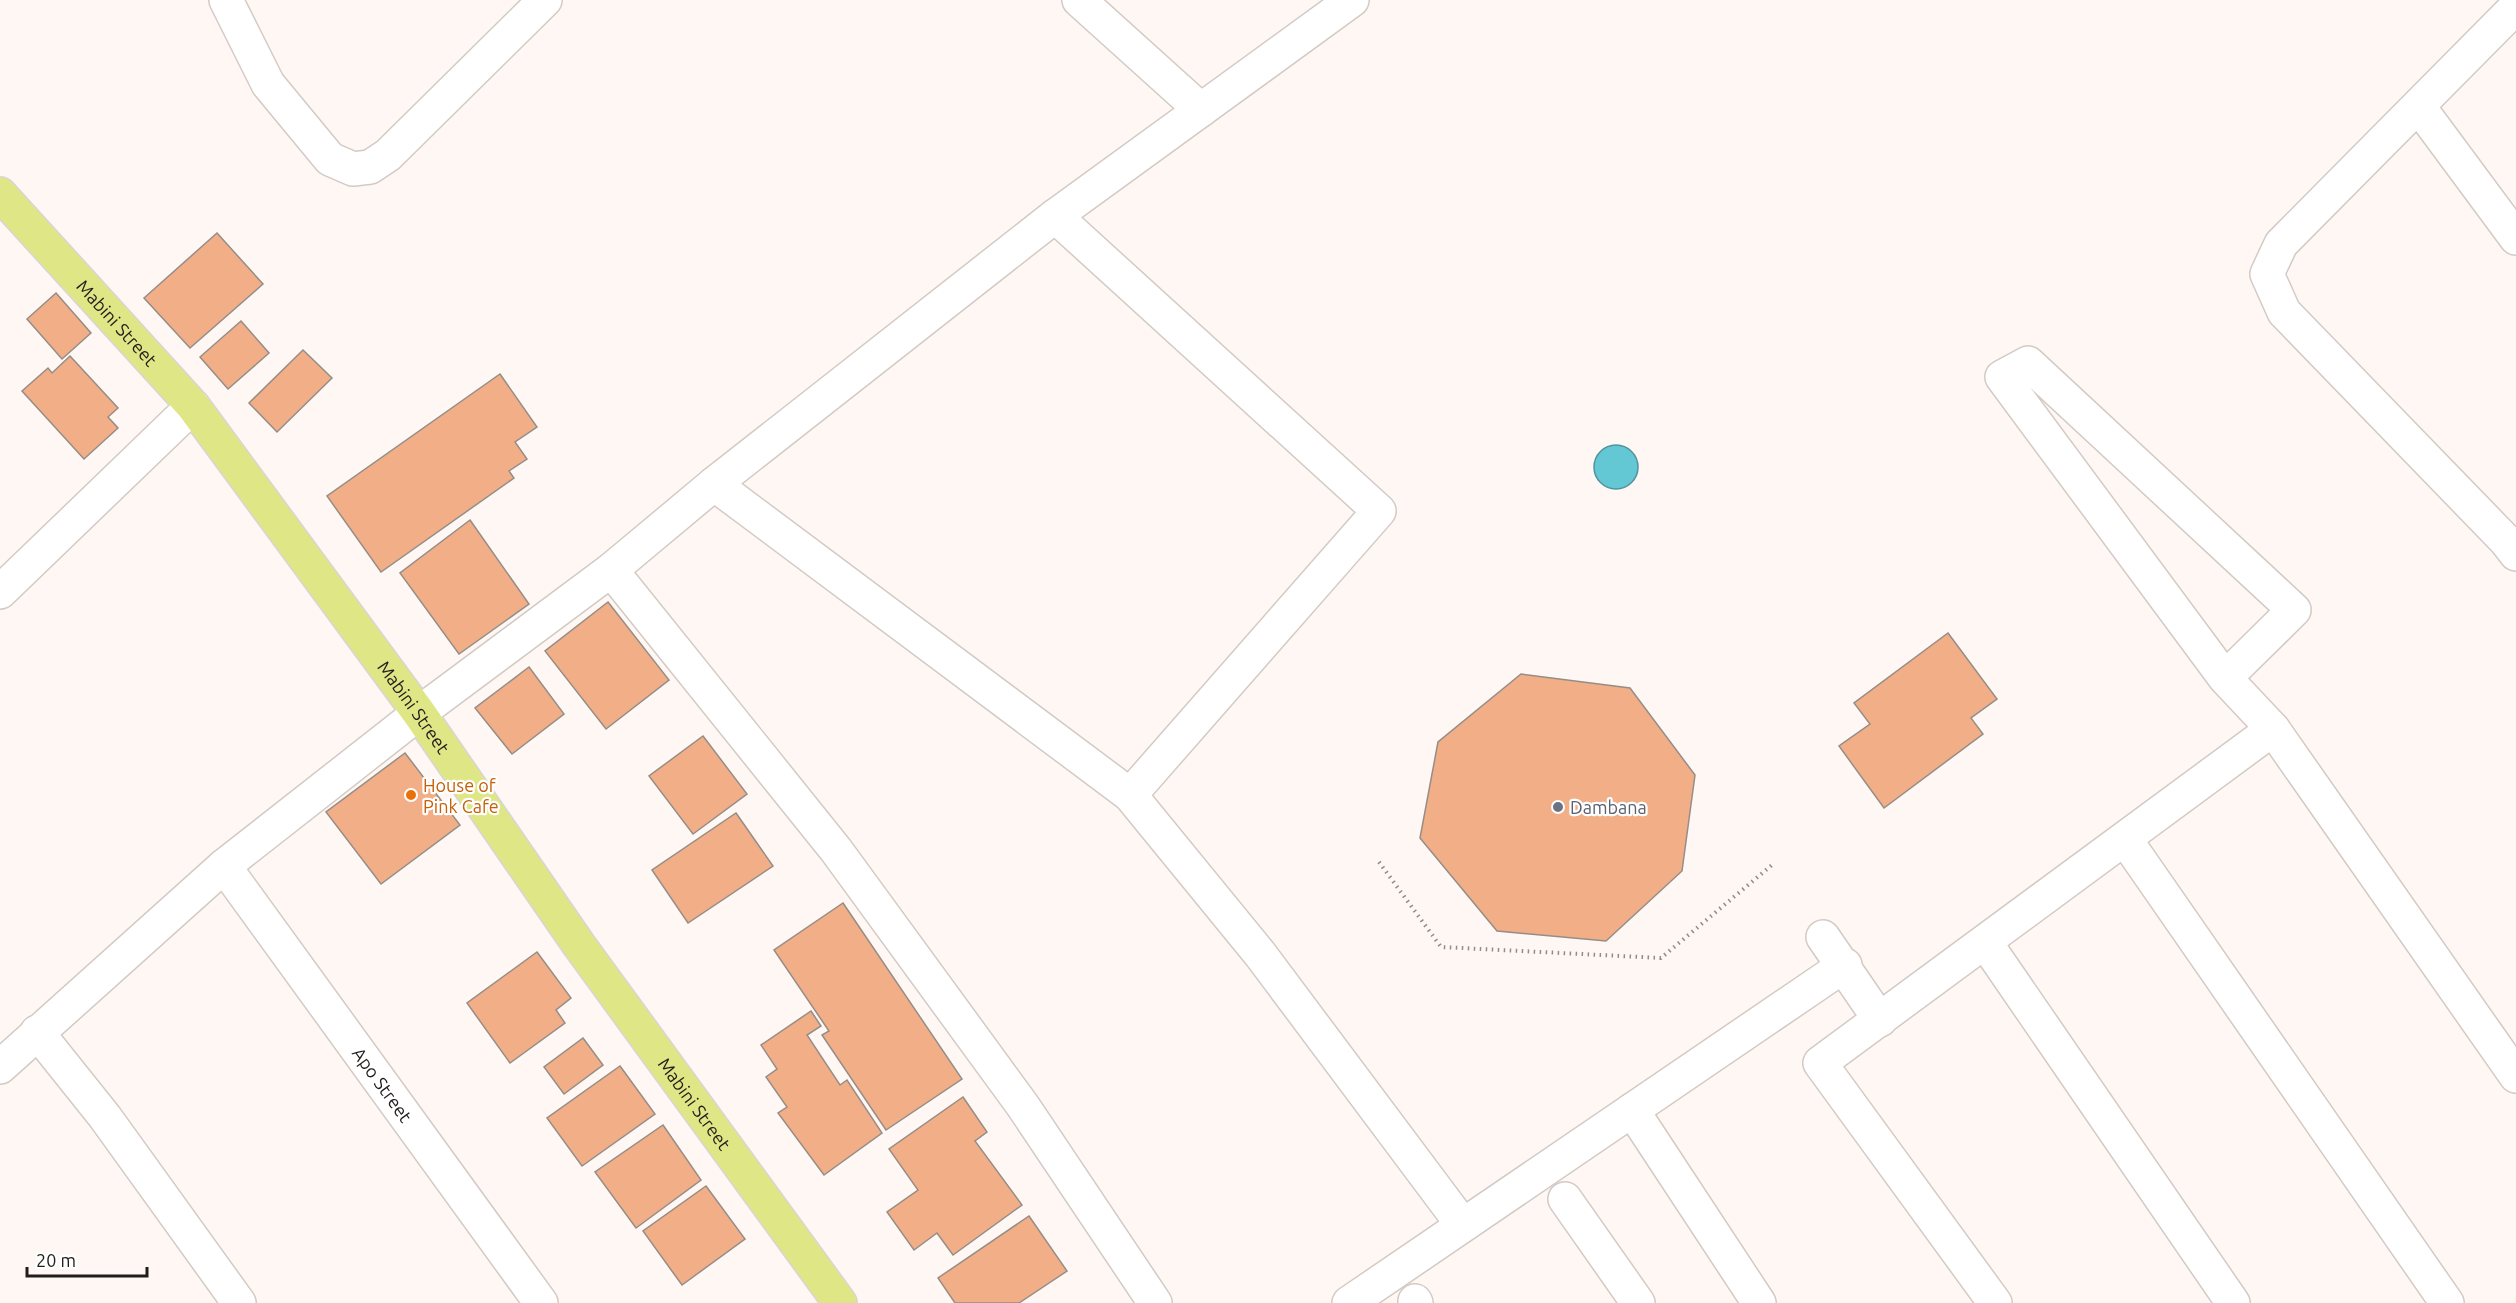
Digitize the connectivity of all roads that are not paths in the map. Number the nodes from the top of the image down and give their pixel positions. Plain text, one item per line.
1 (226, 0) edge
2 (545, 0) edge
3 (1079, 0) edge
4 (1352, 0) edge
5 (2516, 7) edge
6 (2419, 107) junction
7 (1201, 110) junction
8 (0, 194) edge
9 (1055, 216) junction
10 (2516, 238) edge
11 (193, 406) junction
12 (714, 484) junction
13 (2516, 554) edge
14 (611, 570) junction
15 (0, 592) edge
16 (2225, 678) junction
17 (419, 713) junction
18 (2273, 729) junction
19 (1130, 795) junction
20 (2125, 839) junction
21 (224, 866) junction
22 (1823, 937) dead end
23 (1985, 942) junction
24 (1845, 965) junction
25 (1880, 1020) junction
26 (37, 1032) junction
27 (0, 1067) edge
28 (2516, 1076) edge
29 (1632, 1110) junction
30 (1565, 1199) dead end
31 (1462, 1224) junction
32 (239, 1303) edge
33 (541, 1303) edge
34 (840, 1303) edge
35 (1155, 1303) edge
36 (1349, 1303) edge
37 (1638, 1303) edge
38 (1759, 1303) edge
39 (1995, 1303) edge
40 (2233, 1303) edge
41 (2447, 1303) edge

1 - 2 street
3 - 7 street
4 - 7 street
5 - 6 street
6 - 10 street
6 - 13 street
7 - 9 street
8 - 11 main road, Mabini Street
9 - 12 street
9 - 19 street
11 - 15 street
11 - 17 main road, Mabini Street
12 - 14 street
12 - 19 street
14 - 17 street
14 - 35 street
16 - 16 street
16 - 18 street
17 - 21 street
17 - 34 main road, Mabini Street
18 - 20 street
18 - 28 street
19 - 31 street
20 - 23 street
20 - 41 street
21 - 26 street
21 - 33 street, Apo Street
22 - 24 street
23 - 25 street
23 - 40 street
24 - 25 street
24 - 29 street
25 - 39 street
26 - 27 street
26 - 32 street
29 - 31 street
29 - 38 street
30 - 37 street
31 - 36 street

